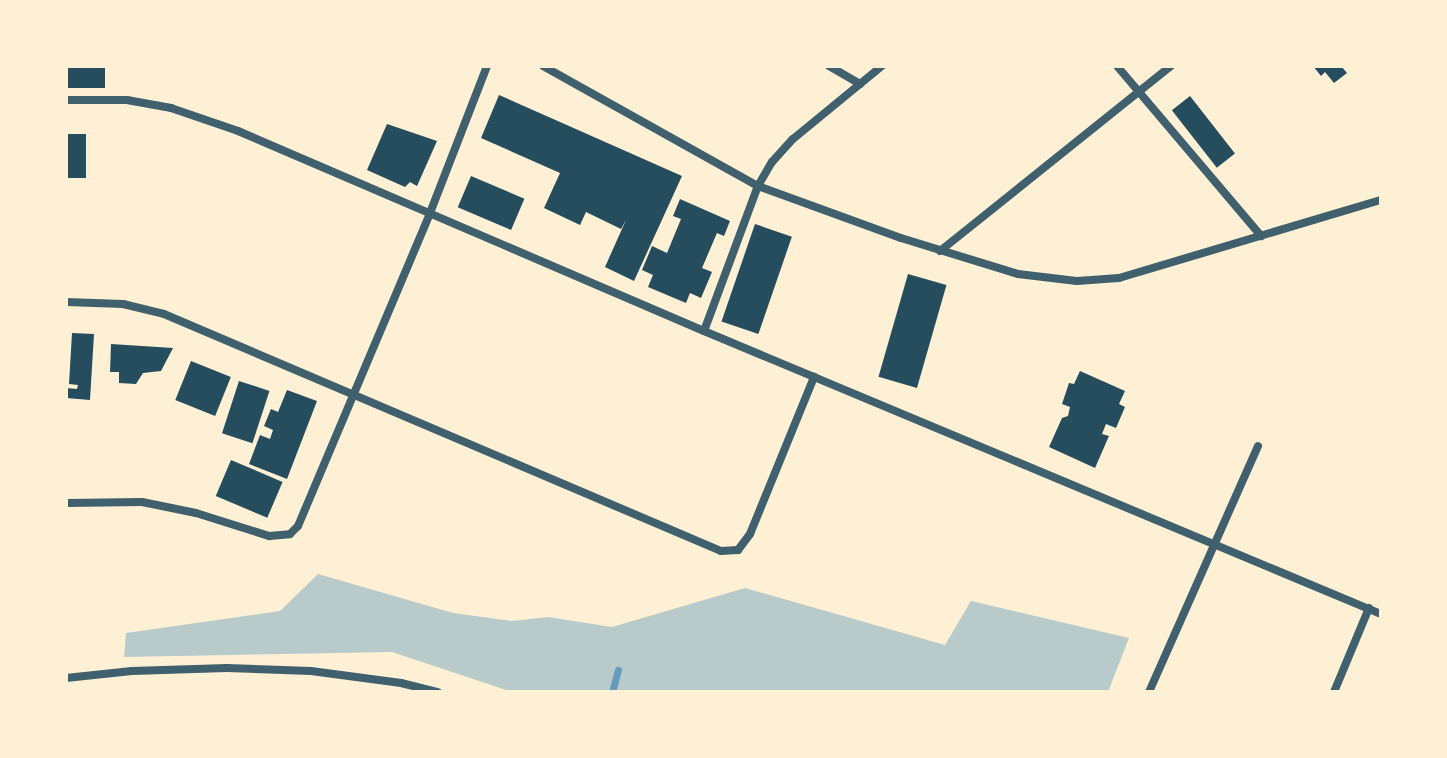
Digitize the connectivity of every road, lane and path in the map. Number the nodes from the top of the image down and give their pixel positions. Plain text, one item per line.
1 (487, 66) edge
2 (543, 66) edge
3 (829, 66) edge
4 (882, 66) edge
5 (1117, 66) edge
6 (1171, 66) edge
7 (860, 84) junction
8 (1140, 91) junction
9 (66, 100) edge
10 (758, 186) junction
11 (1381, 200) edge
12 (430, 213) junction
13 (1261, 236) junction
14 (940, 251) junction
15 (66, 302) edge
16 (704, 331) junction
17 (814, 377) junction
18 (353, 393) junction
19 (1258, 446) dead end
20 (66, 503) edge
21 (1214, 541) junction
22 (1369, 608) junction
23 (1381, 614) edge
24 (66, 678) edge
25 (400, 687) edge
26 (438, 692) edge
27 (1149, 692) edge
28 (1334, 692) edge

1 - 12 street
2 - 10 street
3 - 7 street
4 - 7 street
5 - 8 street
6 - 8 street
7 - 10 street
8 - 13 street
8 - 14 street
9 - 12 street
10 - 14 street
10 - 16 street
11 - 13 street
12 - 16 street
12 - 18 street
13 - 14 street
15 - 18 street
16 - 17 street
17 - 18 street
17 - 21 street
18 - 20 street
19 - 21 street
21 - 22 street
21 - 27 street
22 - 23 street
22 - 28 street
24 - 25 street
25 - 26 street

